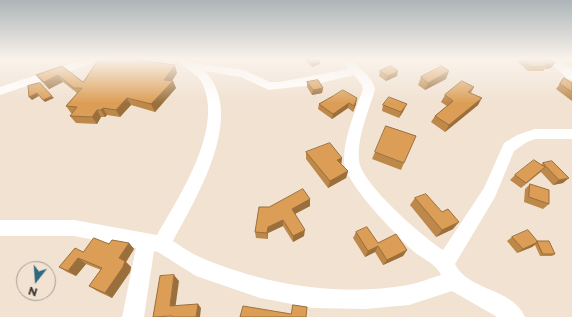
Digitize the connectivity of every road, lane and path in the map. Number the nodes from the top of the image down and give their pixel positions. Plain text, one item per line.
1 (51, 74) edge
2 (198, 74) edge
3 (243, 74) edge
4 (344, 74) edge
5 (359, 74) edge
6 (0, 91) edge
7 (572, 134) edge
8 (0, 228) edge
9 (154, 242) junction
10 (445, 262) junction
11 (453, 282) junction
12 (133, 317) edge
13 (514, 317) edge

1 - 6 street
2 - 9 street
3 - 4 street
5 - 10 street
7 - 10 street
8 - 9 street
9 - 11 street
9 - 12 street
10 - 11 street
11 - 13 street

